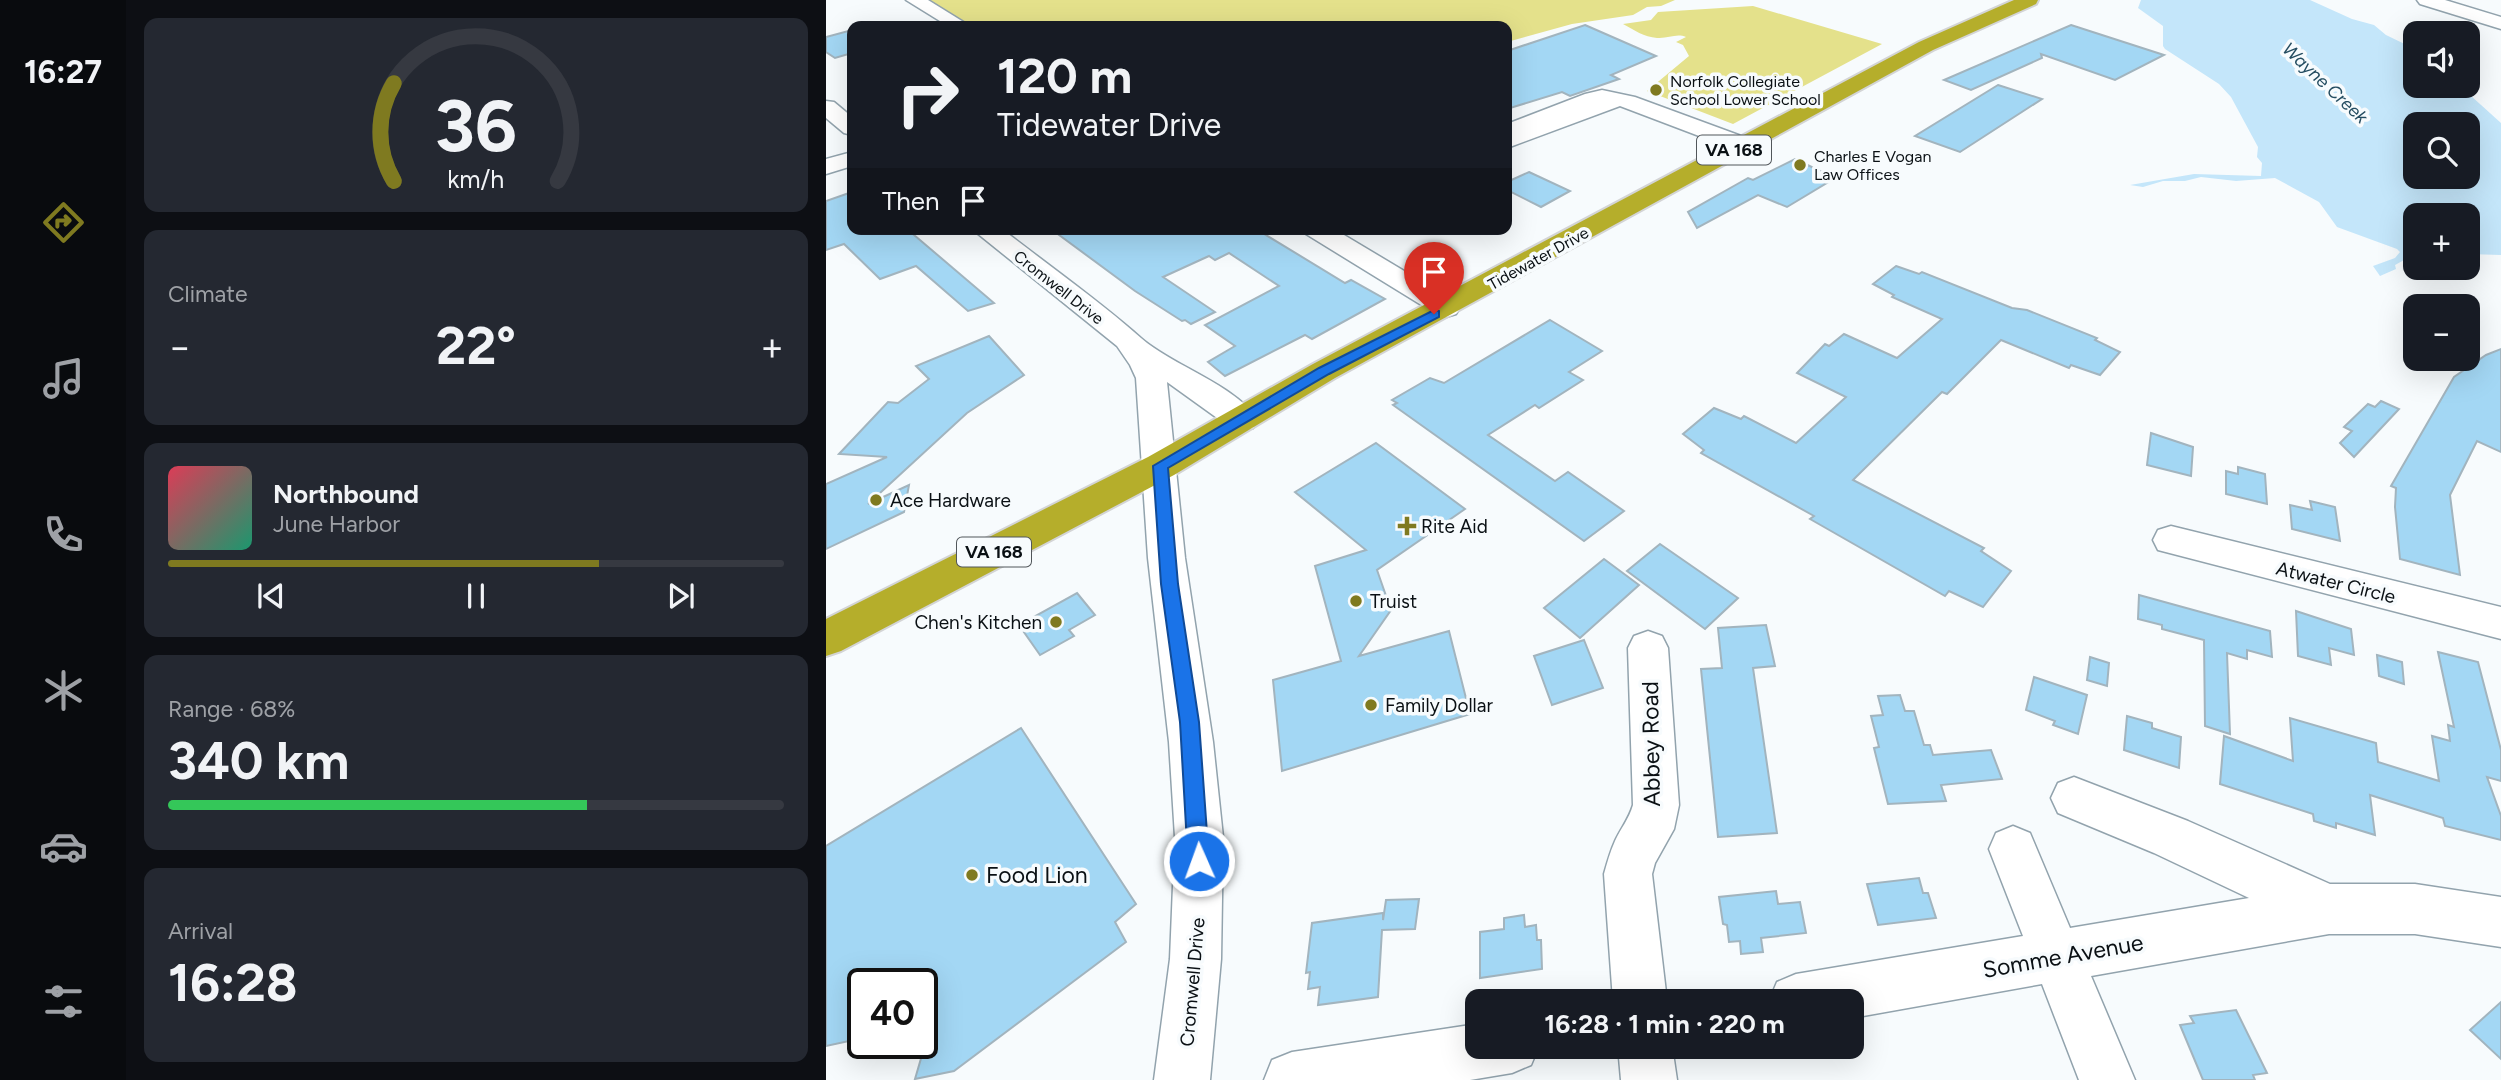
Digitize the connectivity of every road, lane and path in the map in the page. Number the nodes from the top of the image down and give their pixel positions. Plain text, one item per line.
1 (915, 0) edge
2 (2029, 0) edge
3 (2426, 0) edge
4 (949, 21) edge
5 (2501, 23) edge
6 (1618, 99) junction
7 (826, 107) edge
8 (847, 124) edge
9 (1512, 130) edge
10 (1512, 140) edge
11 (1744, 145) junction
12 (847, 161) edge
13 (826, 167) edge
14 (993, 235) edge
15 (1326, 235) edge
16 (1446, 307) junction
17 (1132, 345) junction
18 (1241, 420) junction
19 (1161, 466) junction
20 (2171, 540) dead end
21 (2501, 622) edge
22 (826, 639) edge
23 (1648, 648) dead end
24 (2074, 798) dead end
25 (2013, 849) dead end
26 (2329, 909) junction
27 (2501, 922) edge
28 (2057, 957) junction
29 (1639, 989) edge
30 (1864, 990) edge
31 (1465, 1053) edge
32 (1647, 1059) edge
33 (1182, 1080) edge
34 (1292, 1080) edge
35 (1649, 1080) edge
36 (2107, 1080) edge

1 - 4 street
2 - 11 highway, Tidewater Drive / VA 168
3 - 5 street
6 - 9 street
6 - 10 street
6 - 11 street
7 - 8 street
11 - 16 highway, Tidewater Drive / VA 168
12 - 13 street
14 - 17 street, Cromwell Drive
15 - 16 street
16 - 18 highway, Tidewater Drive / VA 168
17 - 18 street, Cromwell Drive
17 - 19 street, Cromwell Drive
18 - 19 highway, Tidewater Drive / VA 168
19 - 22 highway, Tidewater Drive / VA 168
19 - 33 street, Cromwell Drive
20 - 21 street, Atwater Circle
23 - 29 street, Abbey Road
24 - 26 street, Somme Avenue
25 - 28 street
26 - 27 street, Somme Avenue
26 - 28 street, Somme Avenue
28 - 30 street, Somme Avenue
28 - 36 street
31 - 34 street
32 - 35 street

